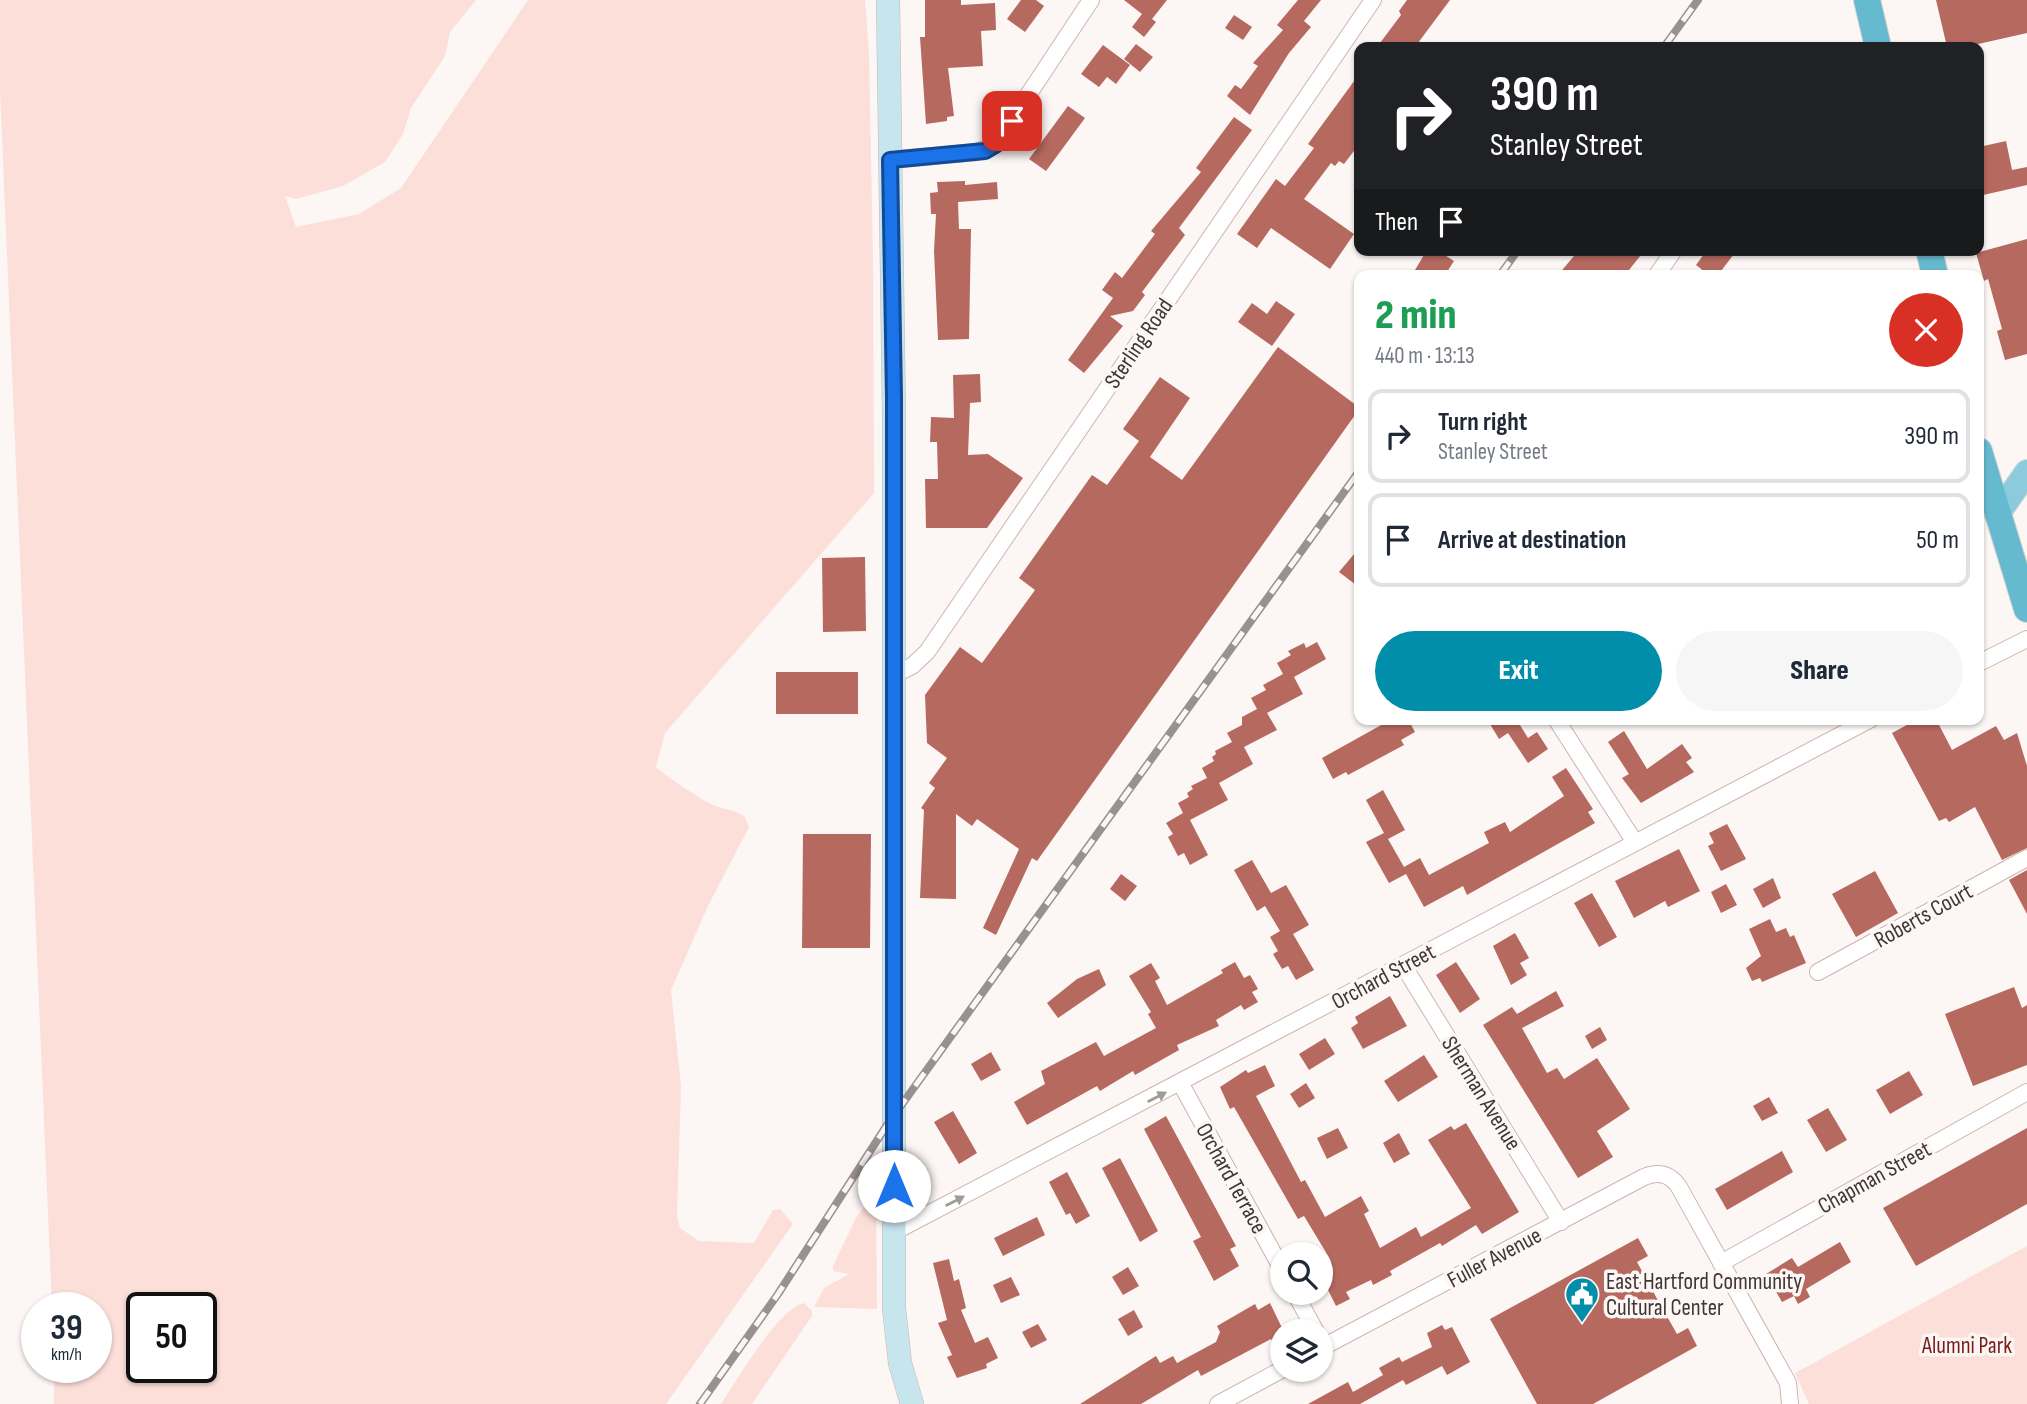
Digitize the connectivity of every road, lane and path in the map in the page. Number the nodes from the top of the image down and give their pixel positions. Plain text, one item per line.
1 (888, 0) edge
2 (1091, 0) edge
3 (1373, 0) edge
4 (1867, 0) edge
5 (1877, 42) edge
6 (890, 160) junction
7 (1984, 469) edge
8 (2027, 472) edge
9 (1997, 515) junction
10 (2027, 608) edge
11 (2027, 639) edge
12 (1984, 660) edge
13 (894, 675) junction
14 (1560, 725) edge
15 (1859, 725) edge
16 (1634, 841) junction
17 (2027, 858) edge
18 (1403, 965) junction
19 (1818, 972) dead end
20 (1181, 1084) junction
21 (2027, 1092) edge
22 (1561, 1222) junction
23 (894, 1232) junction
24 (1270, 1247) edge
25 (1721, 1263) junction
26 (1333, 1340) edge
27 (1270, 1376) edge
28 (912, 1404) edge
29 (1218, 1404) edge
30 (1790, 1404) edge

1 - 6 main road
2 - 6 street
3 - 13 street, Sterling Road
4 - 5 highway
6 - 13 main road
7 - 9 highway
8 - 9 main road
9 - 10 highway
11 - 12 street
13 - 23 main road
14 - 16 street
15 - 16 street, Orchard Street
16 - 18 street, Orchard Street
17 - 19 street, Roberts Court
18 - 20 street, Orchard Street
18 - 22 street, Sherman Avenue
23 -> 20 street, Orchard Street
20 - 24 street, Orchard Terrace
21 - 25 street, Chapman Street
22 - 25 street, Fuller Avenue
22 - 26 street, Fuller Avenue
23 - 28 main road
25 - 30 street
27 - 29 street

